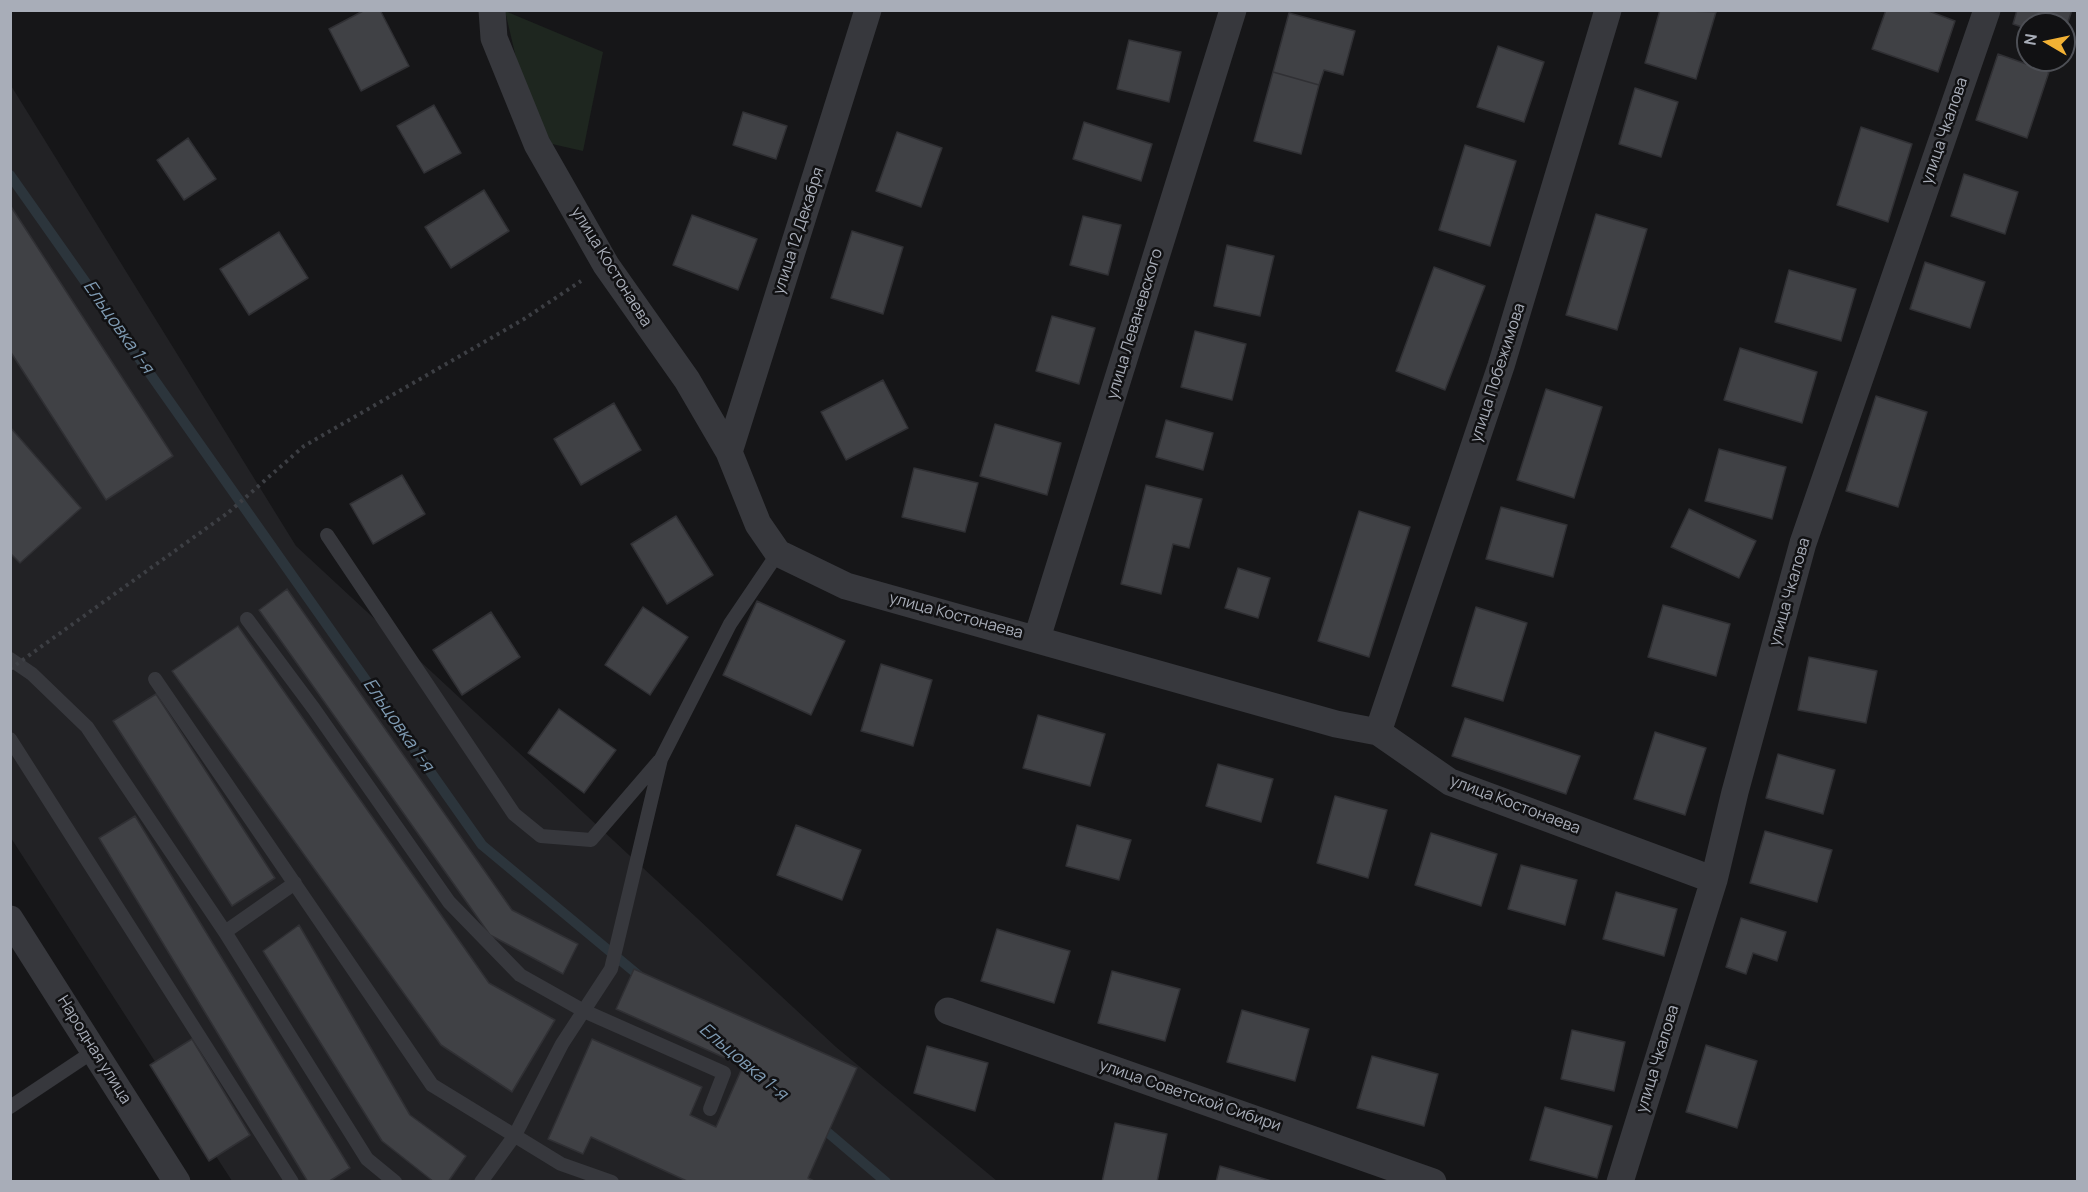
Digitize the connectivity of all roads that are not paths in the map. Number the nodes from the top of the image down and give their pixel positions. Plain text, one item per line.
1 (492, 10) edge
2 (868, 10) edge
3 (1233, 10) edge
4 (1608, 10) edge
5 (1987, 10) edge
6 (729, 452) junction
7 (327, 535) dead end
8 (778, 553) junction
9 (247, 619) dead end
10 (1037, 638) junction
11 (10, 658) edge
12 (155, 679) dead end
13 (1378, 732) junction
14 (10, 739) edge
15 (660, 759) junction
16 (1714, 880) junction
17 (295, 883) junction
18 (10, 919) edge
19 (225, 932) junction
20 (584, 1011) junction
21 (948, 1011) dead end
22 (94, 1051) junction
23 (10, 1107) edge
24 (710, 1109) dead end
25 (515, 1136) junction
26 (177, 1182) edge
27 (292, 1182) edge
28 (395, 1182) edge
29 (481, 1182) edge
30 (612, 1182) edge
31 (1433, 1182) edge
32 (1620, 1182) edge

1 - 6 street, улица Костонаева
2 - 6 street, улица 12 Декабря
3 - 10 street, улица Леваневского
4 - 13 street, улица Побежимова
5 - 16 street, улица Чкалова
6 - 8 street, улица Костонаева
7 - 15 lane
8 - 10 street, улица Костонаева
8 - 15 lane
9 - 20 lane
10 - 13 street, улица Костонаева
11 - 19 lane
12 - 17 lane
13 - 16 street, улица Костонаева
14 - 27 lane
15 - 20 lane
16 - 32 street, улица Чкалова
17 - 19 lane
17 - 25 lane
18 - 22 street, Народная улица
19 - 28 lane
20 - 24 lane
20 - 25 lane
21 - 31 street, улица Советской Сибири
22 - 23 lane
22 - 26 street, Народная улица
25 - 29 lane
25 - 30 lane

